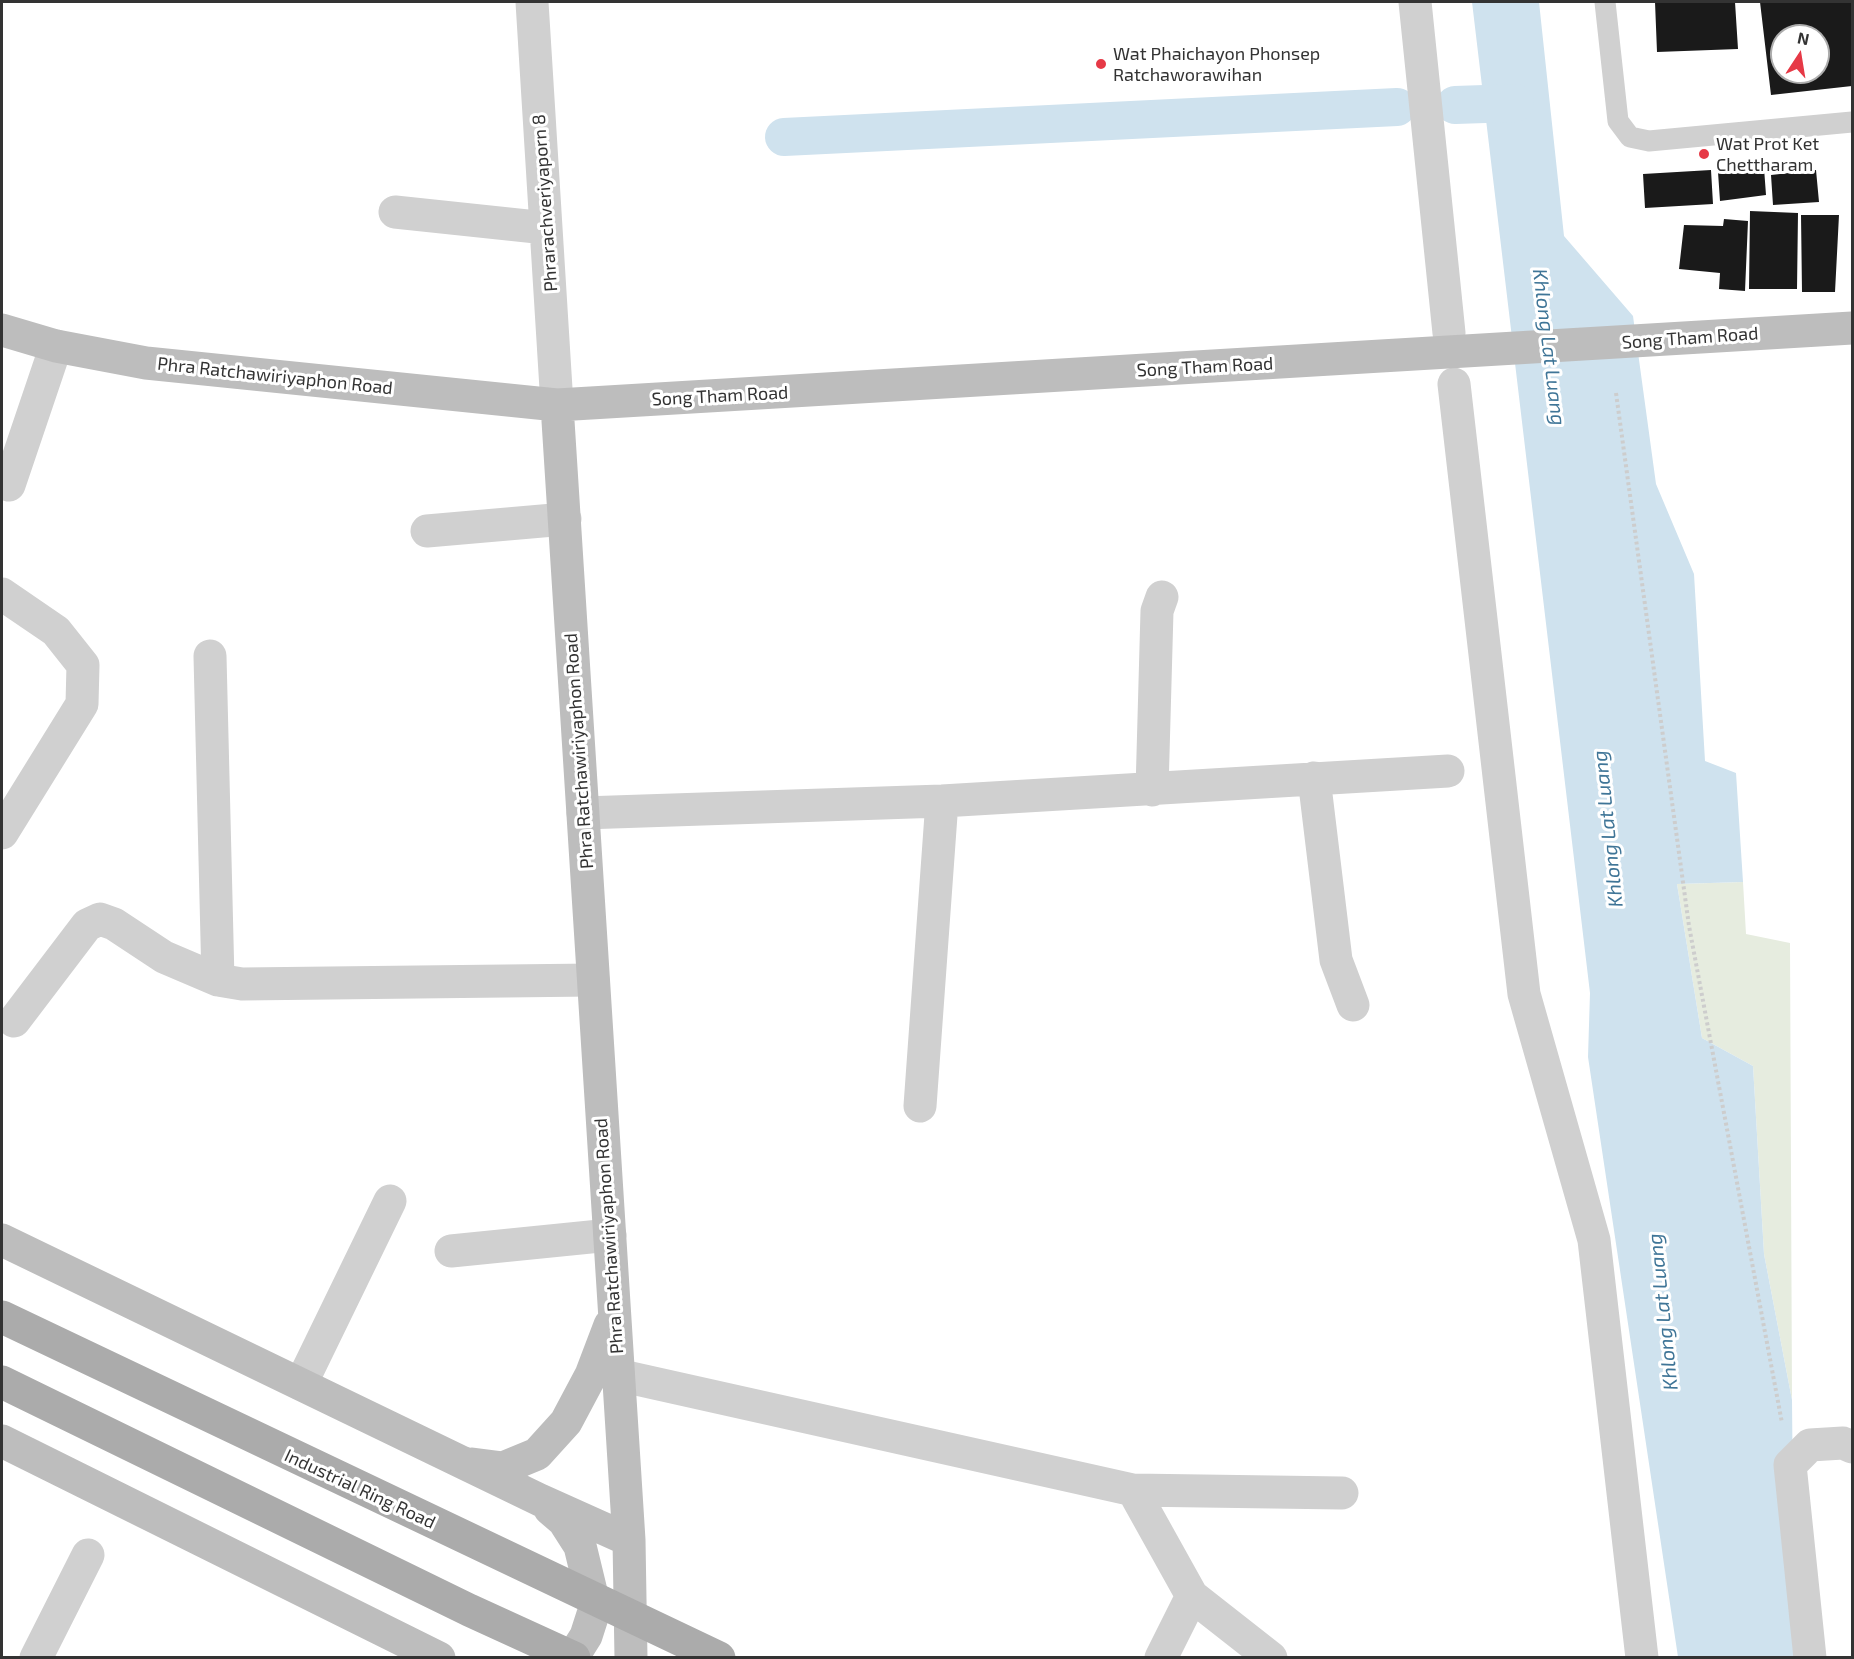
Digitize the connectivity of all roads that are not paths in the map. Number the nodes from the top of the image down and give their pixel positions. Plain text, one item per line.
1 (532, 2) edge
2 (1415, 2) edge
3 (1605, 2) edge
4 (1852, 122) edge
5 (395, 212) dead end
6 (546, 228) junction
7 (1852, 328) edge
8 (2, 330) edge
9 (1456, 343) junction
10 (56, 346) junction
11 (1454, 384) dead end
12 (557, 405) junction
13 (9, 485) dead end
14 (565, 519) junction
15 (427, 531) dead end
16 (2, 594) edge
17 (1162, 597) dead end
18 (210, 656) dead end
19 (1448, 771) dead end
20 (1314, 778) junction
21 (1152, 790) junction
22 (942, 801) junction
23 (583, 813) junction
24 (2, 833) edge
25 (218, 980) junction
26 (593, 980) junction
27 (1353, 1005) dead end
28 (14, 1022) dead end
29 (920, 1106) dead end
30 (390, 1201) dead end
31 (609, 1235) junction
32 (2, 1240) edge
33 (451, 1251) dead end
34 (614, 1313) junction
35 (2, 1317) edge
36 (618, 1375) junction
37 (2, 1382) edge
38 (301, 1384) junction
39 (2, 1441) edge
40 (1852, 1447) edge
41 (467, 1463) junction
42 (1133, 1490) junction
43 (1342, 1493) dead end
44 (540, 1500) junction
45 (629, 1540) junction
46 (88, 1555) dead end
47 (1192, 1596) junction
48 (365, 1621) junction
49 (36, 1658) edge
50 (439, 1658) edge
51 (451, 1658) edge
52 (573, 1658) edge
53 (631, 1658) edge
54 (719, 1658) edge
55 (1161, 1658) edge
56 (1271, 1658) edge
57 (1642, 1658) edge
58 (1810, 1658) edge

1 - 6 street, Phrarachveriyaporn 8
2 - 9 street
3 - 4 lane
5 - 6 street
6 - 12 street, Phrarachveriyaporn 8
7 - 9 main road, Song Tham Road
8 - 10 main road, Phra Ratchawiriyaphon Road
9 - 12 main road, Song Tham Road
10 - 12 main road, Phra Ratchawiriyaphon Road
10 - 13 street
11 - 57 street
12 - 14 main road, Phra Ratchawiriyaphon Road
14 - 15 street
14 - 23 main road, Phra Ratchawiriyaphon Road
16 - 24 street
17 - 21 street
18 - 25 street
19 - 20 street
20 - 21 street
20 - 27 street
21 - 22 street
22 - 23 street
22 - 29 street
23 - 26 main road, Phra Ratchawiriyaphon Road
25 - 26 street
25 - 28 street
26 - 31 main road, Phra Ratchawiriyaphon Road
30 - 38 street
31 - 33 street
31 - 34 main road, Phra Ratchawiriyaphon Road
32 - 38 main road
34 - 36 main road, Phra Ratchawiriyaphon Road
34 - 41 main road
35 - 54 main road, Industrial Ring Road, bridge
36 - 42 street
36 - 45 main road, Phra Ratchawiriyaphon Road
37 - 52 main road, bridge
38 - 41 main road
39 - 48 main road
40 - 58 street
41 - 44 main road
42 - 43 street
42 - 47 street
44 - 45 main road
44 - 52 main road
45 - 53 main road, Phra Ratchawiriyaphon Road
46 - 49 street
47 - 55 street
47 - 56 street
48 - 50 main road
48 - 51 main road

